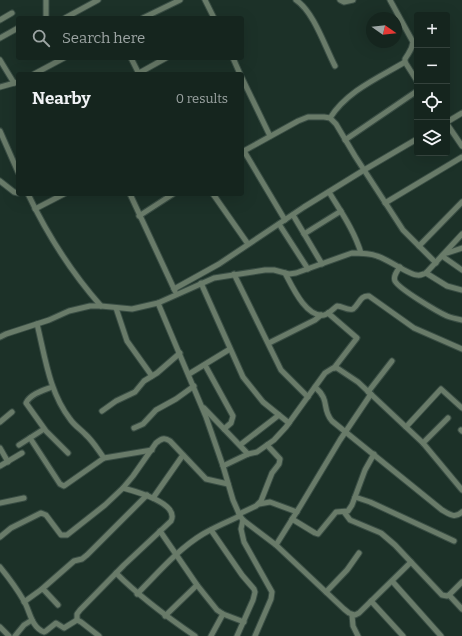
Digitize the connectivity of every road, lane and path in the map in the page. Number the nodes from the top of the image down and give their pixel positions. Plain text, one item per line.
1 (46, 0) edge
2 (98, 0) edge
3 (180, 0) edge
4 (206, 0) edge
5 (296, 0) edge
6 (340, 0) edge
7 (353, 0) edge
8 (390, 0) edge
9 (12, 13) dead end
10 (46, 16) edge
11 (69, 16) edge
12 (147, 16) edge
13 (213, 16) edge
14 (0, 20) edge
15 (16, 29) edge
16 (0, 38) edge
17 (0, 60) edge
18 (55, 60) edge
19 (132, 60) edge
20 (162, 60) edge
21 (234, 60) edge
22 (405, 62) junction
23 (335, 66) dead end
24 (37, 72) edge
25 (138, 72) edge
26 (141, 72) edge
27 (239, 72) edge
28 (414, 76) edge
29 (16, 82) edge
30 (244, 82) edge
31 (0, 87) edge
32 (414, 93) edge
33 (462, 113) edge
34 (330, 118) junction
35 (450, 121) edge
36 (450, 128) edge
37 (0, 131) edge
38 (270, 136) junction
39 (345, 140) junction
40 (414, 142) edge
41 (462, 146) edge
42 (244, 151) edge
43 (244, 154) edge
44 (462, 157) edge
45 (16, 167) edge
46 (364, 170) junction
47 (0, 181) edge
48 (16, 192) edge
49 (329, 192) junction
50 (29, 196) edge
51 (60, 196) edge
52 (131, 196) edge
53 (170, 196) edge
54 (214, 196) edge
55 (462, 202) edge
56 (385, 203) junction
57 (35, 208) junction
58 (341, 211) junction
59 (293, 215) junction
60 (139, 216) junction
61 (285, 220) junction
62 (279, 224) junction
63 (304, 234) junction
64 (462, 234) edge
65 (248, 244) junction
66 (419, 246) junction
67 (462, 248) edge
68 (361, 253) junction
69 (443, 255) junction
70 (436, 263) junction
71 (322, 264) junction
72 (400, 267) junction
73 (308, 269) junction
74 (462, 270) edge
75 (285, 273) junction
76 (426, 273) junction
77 (234, 274) junction
78 (201, 283) junction
79 (174, 288) junction
80 (462, 290) edge
81 (177, 295) junction
82 (158, 303) junction
83 (101, 306) junction
84 (116, 308) junction
85 (328, 313) junction
86 (321, 315) junction
87 (462, 320) edge
88 (37, 324) junction
89 (0, 337) edge
90 (268, 343) junction
91 (230, 349) junction
92 (462, 349) edge
93 (180, 353) junction
94 (392, 361) dead end
95 (205, 365) junction
96 (334, 368) junction
97 (189, 374) junction
98 (152, 376) junction
99 (194, 386) junction
100 (52, 387) junction
101 (315, 387) junction
102 (370, 393) junction
103 (308, 398) junction
104 (200, 405) junction
105 (462, 408) edge
106 (102, 411) dead end
107 (12, 412) dead end
108 (279, 415) junction
109 (448, 418) dead end
110 (0, 421) edge
111 (289, 423) junction
112 (406, 427) junction
113 (134, 428) dead end
114 (44, 429) junction
115 (224, 429) junction
116 (345, 431) junction
117 (30, 438) junction
118 (240, 444) junction
119 (423, 444) junction
120 (18, 445) dead end
121 (267, 445) junction
122 (0, 448) edge
123 (152, 450) junction
124 (68, 453) dead end
125 (22, 454) dead end
126 (248, 454) junction
127 (374, 454) junction
128 (183, 455) junction
129 (104, 458) junction
130 (8, 462) junction
131 (0, 466) edge
132 (223, 466) junction
133 (228, 484) junction
134 (123, 488) junction
135 (462, 490) edge
136 (147, 495) junction
137 (355, 497) junction
138 (24, 498) dead end
139 (153, 498) junction
140 (0, 503) edge
141 (259, 504) junction
142 (297, 512) junction
143 (344, 512) junction
144 (462, 512) edge
145 (240, 517) junction
146 (292, 519) junction
147 (211, 530) junction
148 (160, 531) junction
149 (0, 537) edge
150 (454, 541) dead end
151 (276, 544) junction
152 (359, 553) dead end
153 (176, 555) junction
154 (411, 562) junction
155 (0, 567) edge
156 (116, 574) junction
157 (392, 581) junction
158 (462, 582) edge
159 (197, 585) junction
160 (42, 589) junction
161 (326, 592) junction
162 (137, 594) junction
163 (449, 595) junction
164 (371, 601) junction
165 (24, 602) junction
166 (58, 606) dead end
167 (462, 609) edge
168 (223, 614) junction
169 (352, 615) junction
170 (165, 616) junction
171 (32, 620) junction
172 (77, 620) junction
173 (244, 622) junction
174 (0, 627) edge
175 (9, 636) edge
176 (15, 636) edge
177 (99, 636) edge
178 (195, 636) edge
179 (211, 636) edge
180 (237, 636) edge
181 (255, 636) edge
182 (358, 636) edge
183 (403, 636) edge
184 (441, 636) edge

1 - 10 street
2 - 11 street
3 - 12 street
4 - 13 street
5 - 23 street
6 - 7 street
8 - 22 street
9 - 14 street
15 - 16 street
17 - 29 street
18 - 24 street
19 - 25 street
20 - 26 street
21 - 27 street
22 - 28 street
22 - 34 street
29 - 31 street
30 - 38 street
32 - 39 street
33 - 35 street
34 - 38 street
34 - 39 street
36 - 41 street
37 - 45 street
38 - 42 street
39 - 46 street
40 - 46 street
43 - 61 street
44 - 56 street
46 - 49 street
46 - 56 street
47 - 48 street
49 - 58 street
49 - 59 street
50 - 57 street
51 - 57 street
52 - 60 street
53 - 60 street
54 - 65 street
55 - 66 street
56 - 66 street
57 - 83 street
58 - 63 street
58 - 68 street
59 - 61 street
59 - 63 street
60 - 79 street
61 - 62 street
62 - 65 street
62 - 73 street
63 - 71 street
64 - 69 street
65 - 79 street
66 - 70 street
67 - 69 street
68 - 71 street
68 - 72 street
69 - 70 street
69 - 74 street
70 - 76 street
71 - 73 street
72 - 76 street
72 - 87 street
73 - 75 street
75 - 77 street
75 - 86 street
76 - 80 street
77 - 78 street
77 - 90 street
78 - 81 street
78 - 91 street
79 - 81 street
81 - 82 street
82 - 84 street
82 - 93 street
83 - 84 street
83 - 88 street
84 - 98 street
85 - 86 street
85 - 92 street
85 - 96 street
86 - 90 street
88 - 89 street
88 - 100 street
90 - 103 street
91 - 95 street
91 - 108 street
93 - 97 street
93 - 98 street
94 - 102 street
95 - 97 street
95 - 115 street
96 - 101 street
96 - 102 street
97 - 99 street
98 - 106 street
99 - 104 street
99 - 113 street
100 - 114 street
100 - 129 street
101 - 103 street
101 - 116 street
102 - 112 street
102 - 116 street
103 - 111 street
104 - 115 street
104 - 132 street
105 - 112 street
107 - 110 street
108 - 111 street
108 - 118 street
109 - 119 street
111 - 121 street
112 - 119 street
114 - 117 street
114 - 124 street
115 - 118 street
116 - 127 street
116 - 142 street
117 - 120 street
117 - 129 street
118 - 126 street
119 - 135 street
121 - 126 street
121 - 141 street
122 - 130 street
123 - 128 street
123 - 129 street
123 - 134 street
125 - 130 street
126 - 132 street
127 - 137 street
127 - 144 street
128 - 133 street
128 - 139 street
130 - 131 street
132 - 133 street
133 - 145 street
134 - 136 street
134 - 149 street
136 - 139 street
136 - 160 street
137 - 143 street
137 - 150 street
138 - 140 street
139 - 148 street
141 - 142 street
141 - 145 street
142 - 146 street
143 - 146 street
143 - 154 street
145 - 147 street
145 - 151 street
145 - 181 street
146 - 151 street
147 - 153 street
147 - 173 street
148 - 153 street
148 - 156 street
151 - 161 street
152 - 161 street
153 - 159 street
153 - 162 street
154 - 157 street
154 - 163 street
155 - 165 street
156 - 162 street
156 - 172 street
157 - 164 street
157 - 184 street
158 - 163 street
159 - 168 street
159 - 170 street
160 - 165 street
160 - 166 street
161 - 169 street
162 - 170 street
163 - 167 street
164 - 169 street
164 - 183 street
165 - 171 street
168 - 173 street
168 - 179 street
169 - 182 street
170 - 178 street
171 - 172 street
171 - 176 street
172 - 177 street
173 - 180 street
174 - 175 street

